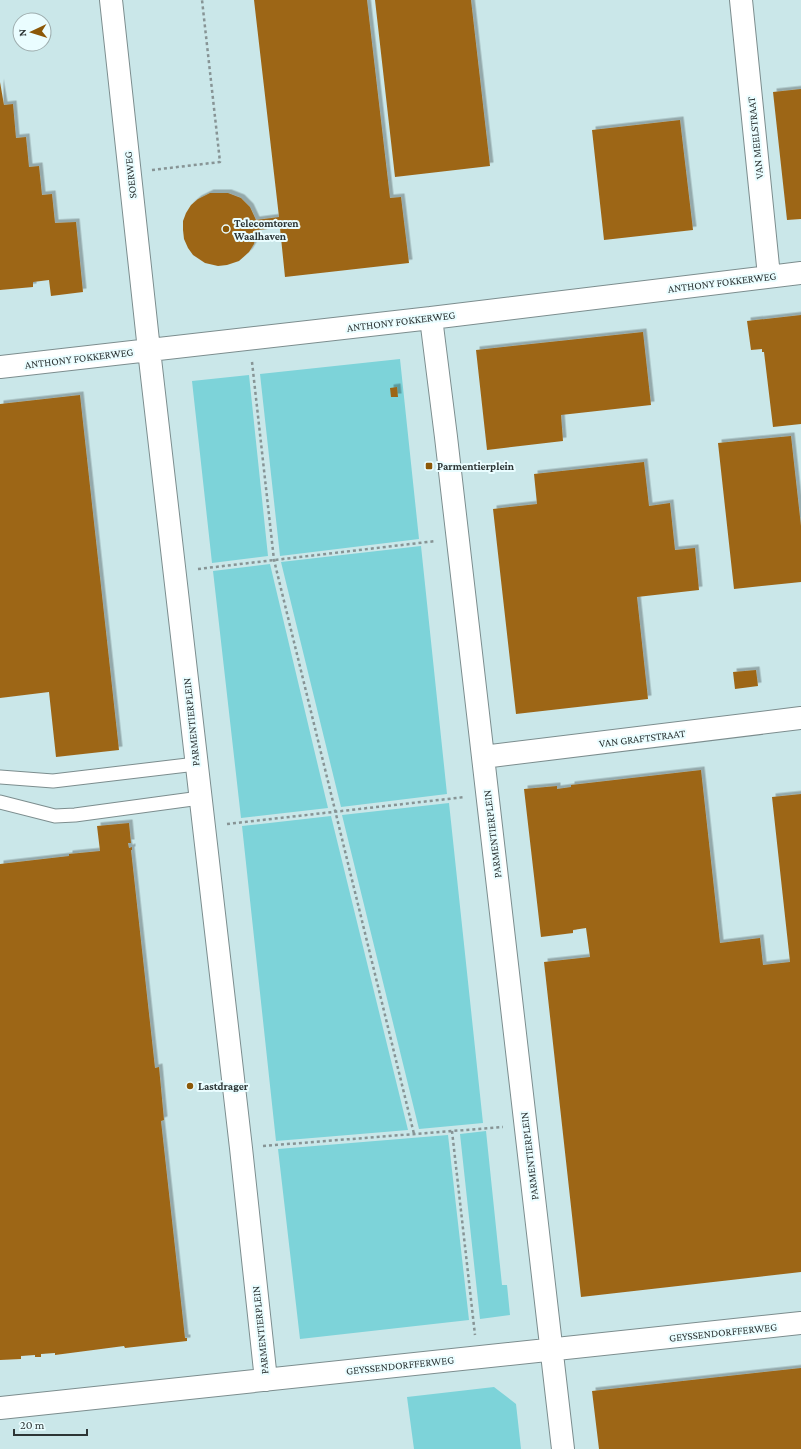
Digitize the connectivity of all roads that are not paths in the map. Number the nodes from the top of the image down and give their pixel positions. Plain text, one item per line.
1 (111, 0) edge
2 (741, 0) edge
3 (801, 273) edge
4 (769, 276) junction
5 (431, 318) junction
6 (149, 350) junction
7 (0, 367) edge
8 (801, 718) edge
9 (483, 757) junction
10 (196, 764) junction
11 (0, 777) edge
12 (200, 798) junction
13 (0, 802) edge
14 (801, 1323) edge
15 (552, 1350) junction
16 (266, 1380) junction
17 (0, 1408) edge
18 (562, 1449) edge

1 - 6 street, SOERWEG
2 - 4 street, VAN MEELSTRAAT
3 - 4 street, ANTHONY FOKKERWEG
4 - 5 street, ANTHONY FOKKERWEG
5 - 6 street, ANTHONY FOKKERWEG
5 - 9 street, PARMENTIERPLEIN
6 - 7 street, ANTHONY FOKKERWEG
6 - 10 street, PARMENTIERPLEIN
8 - 9 street, VAN GRAFTSTRAAT
9 - 15 street, PARMENTIERPLEIN
10 - 11 lane
10 - 12 street, PARMENTIERPLEIN
12 - 13 lane
12 - 16 street, PARMENTIERPLEIN
14 - 15 street, GEYSSENDORFFERWEG
15 - 16 street, GEYSSENDORFFERWEG
15 - 18 street, PARMENTIERPLEIN
16 - 17 street, GEYSSENDORFFERWEG

